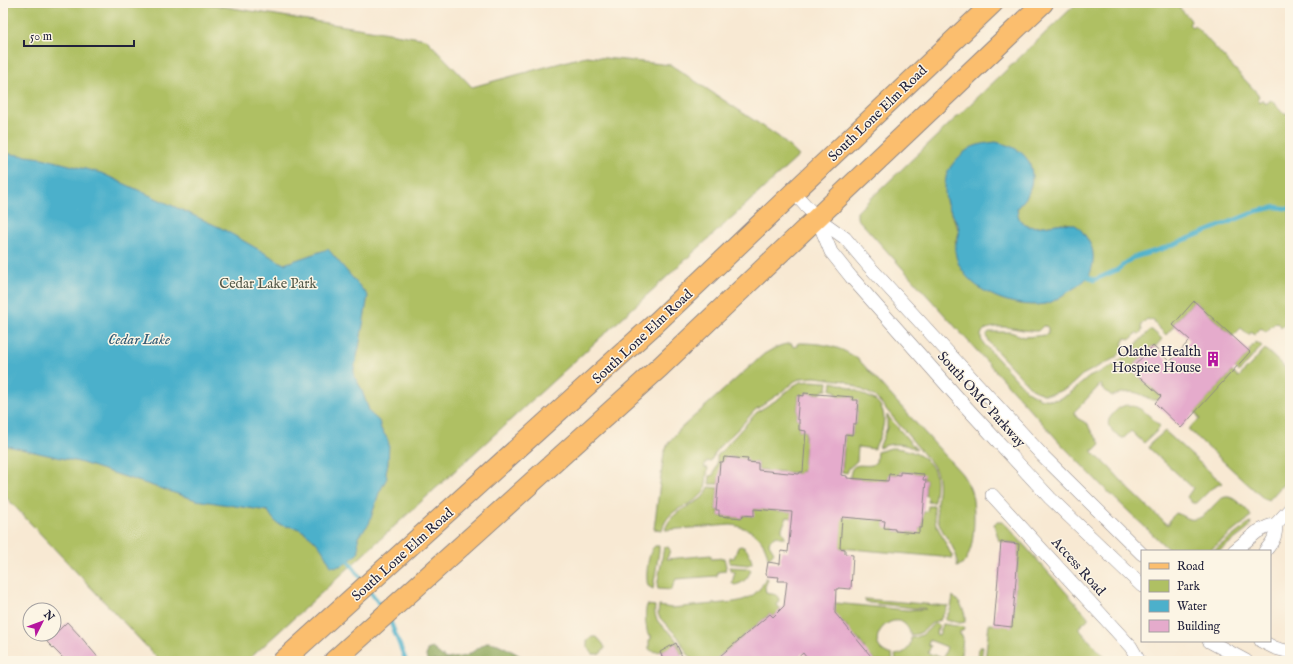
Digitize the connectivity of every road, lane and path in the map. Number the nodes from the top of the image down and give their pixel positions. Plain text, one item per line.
1 (993, 3) edge
2 (1043, 3) edge
3 (794, 193) junction
4 (817, 218) junction
5 (992, 495) dead end
6 (1290, 509) edge
7 (1276, 524) junction
8 (1235, 550) edge
9 (1266, 550) edge
10 (1141, 553) edge
11 (1141, 585) edge
12 (1211, 642) edge
13 (1262, 642) edge
14 (1290, 652) edge
15 (283, 661) edge
16 (334, 661) edge
17 (1140, 661) edge
18 (1246, 661) edge

1 - 3 main road, South Lone Elm Road
2 - 4 main road
3 - 4 street, South OMC Parkway
3 - 15 main road, South Lone Elm Road
4 - 10 street, South OMC Parkway
4 - 11 street, South OMC Parkway
4 - 16 main road
5 - 17 street, Access Road
6 - 7 street
7 - 8 street
7 - 9 street
12 - 18 street
13 - 14 street

